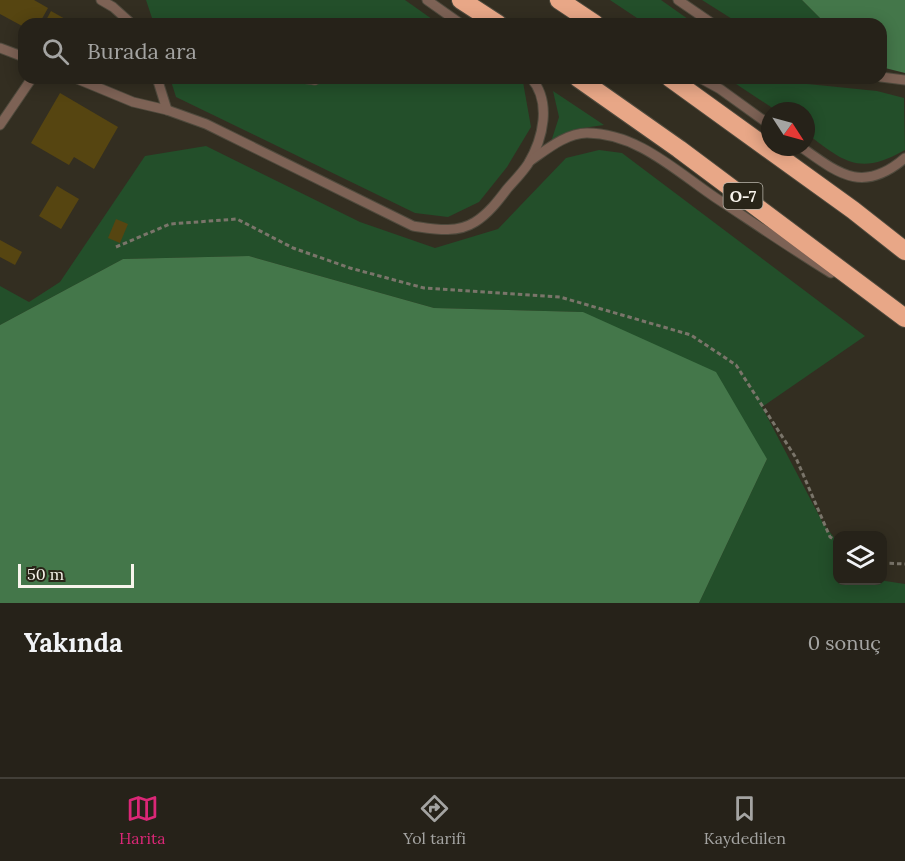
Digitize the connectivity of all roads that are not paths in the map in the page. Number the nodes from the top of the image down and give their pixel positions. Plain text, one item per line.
1 (101, 0) edge
2 (427, 0) edge
3 (461, 0) edge
4 (559, 0) edge
5 (678, 0) edge
6 (125, 18) edge
7 (452, 18) edge
8 (489, 18) edge
9 (587, 18) edge
10 (705, 18) edge
11 (0, 48) edge
12 (18, 55) edge
13 (887, 77) edge
14 (905, 80) edge
15 (28, 84) edge
16 (90, 84) edge
17 (159, 84) edge
18 (535, 84) edge
19 (587, 84) edge
20 (678, 84) edge
21 (711, 84) edge
22 (167, 110) junction
23 (761, 119) edge
24 (0, 125) edge
25 (814, 156) edge
26 (905, 158) edge
27 (528, 163) junction
28 (905, 250) edge
29 (905, 318) edge

1 - 6 lane
2 - 7 lane
3 - 8 highway
4 - 9 highway
5 - 10 lane
11 - 12 lane
13 - 14 lane
15 - 24 lane
16 - 22 lane
17 - 22 lane
18 - 27 lane
19 - 29 highway, O-7
20 - 28 highway
21 - 23 lane
22 - 27 lane
25 - 26 lane
27 - 29 lane

